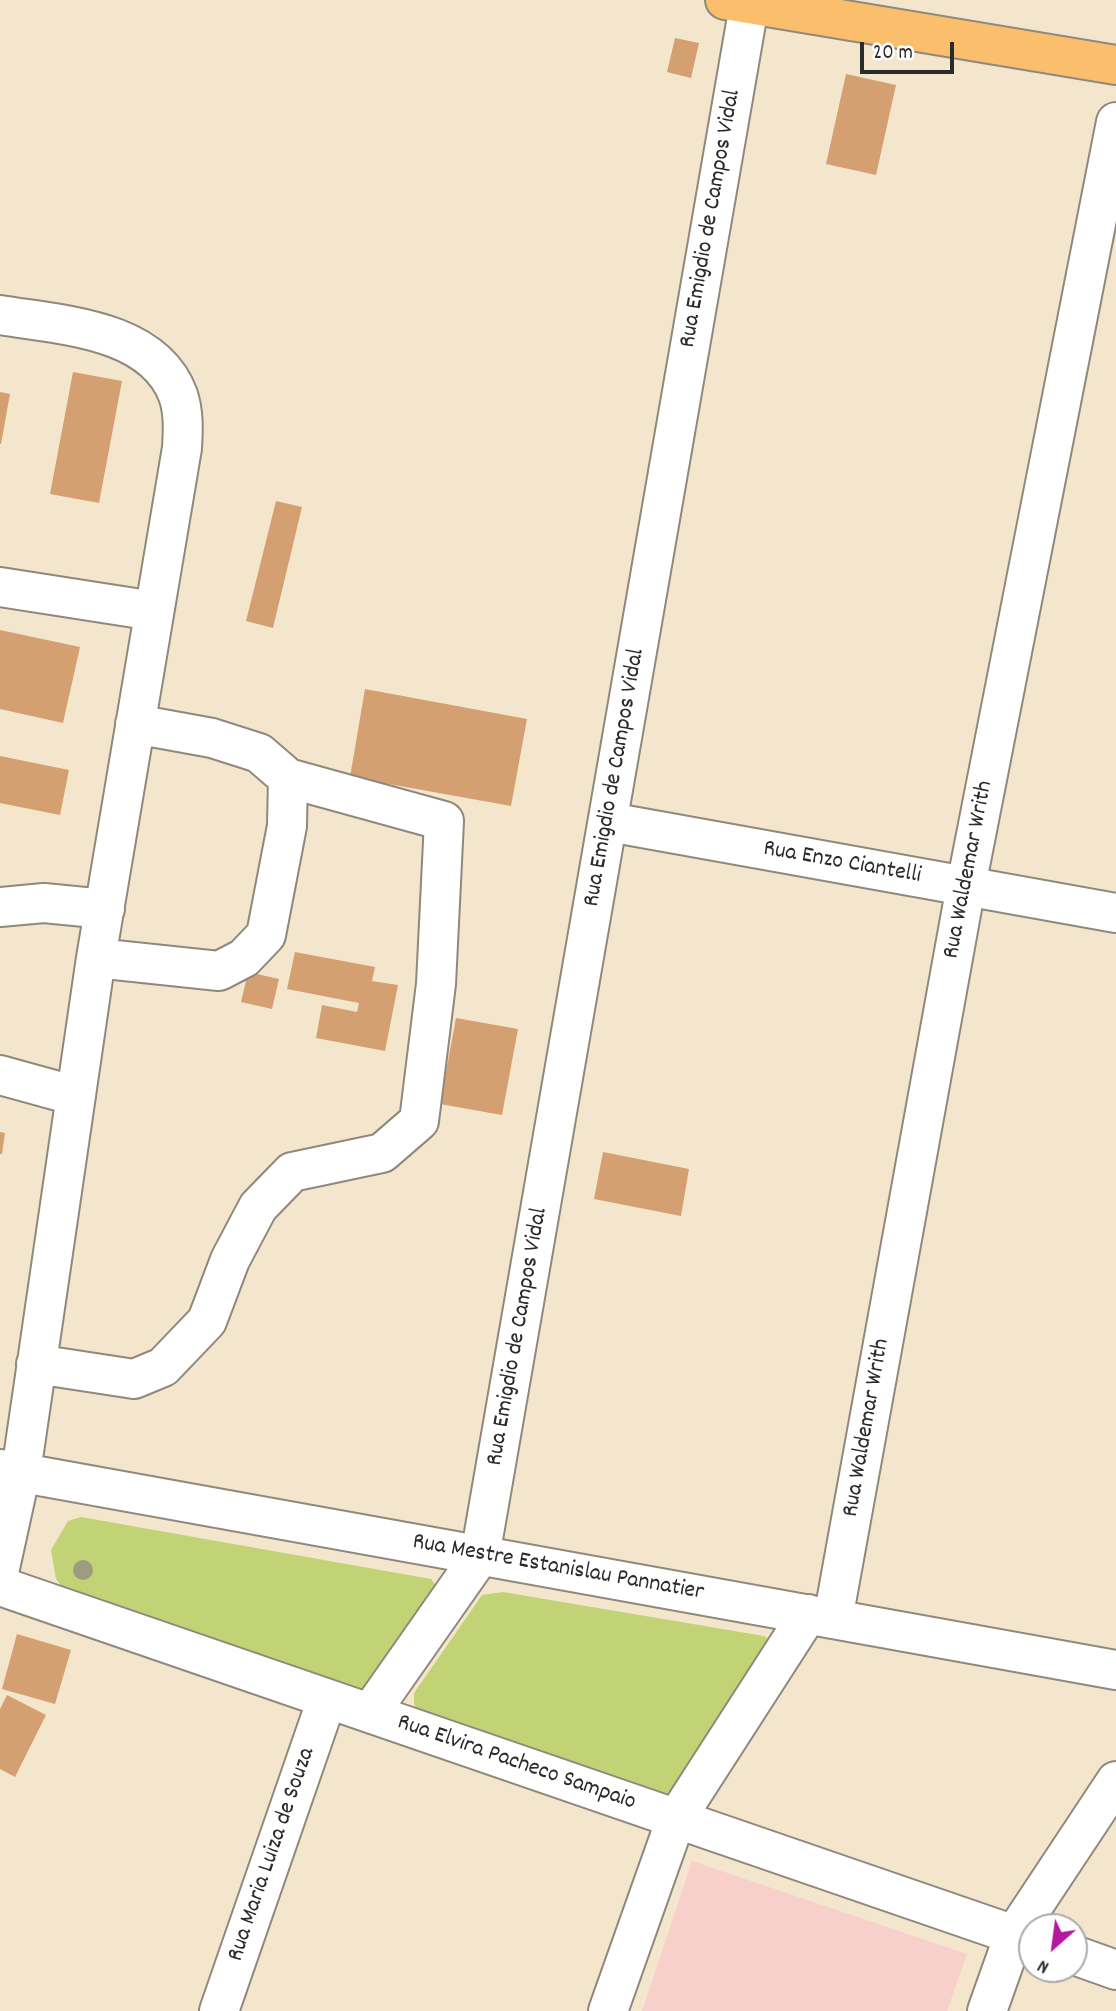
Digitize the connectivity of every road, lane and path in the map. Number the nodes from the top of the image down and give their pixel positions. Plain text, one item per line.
1 (741, 1) edge
2 (1116, 65) edge
3 (1116, 122) edge
4 (0, 315) edge
5 (0, 587) edge
6 (154, 611) junction
7 (135, 724) junction
8 (288, 778) junction
9 (609, 822) junction
10 (966, 886) junction
11 (0, 907) edge
12 (105, 909) junction
13 (1116, 913) edge
14 (96, 958) junction
15 (0, 1075) edge
16 (76, 1096) junction
17 (36, 1364) junction
18 (10, 1470) edge
19 (480, 1556) junction
20 (0, 1568) edge
21 (0, 1586) edge
22 (821, 1617) junction
23 (1116, 1670) edge
24 (327, 1699) junction
25 (370, 1713) junction
26 (1116, 1781) edge
27 (676, 1819) junction
28 (1038, 1913) edge
29 (1018, 1936) edge
30 (1018, 1948) edge
31 (1088, 1960) edge
32 (1116, 1970) edge
33 (219, 2011) edge
34 (608, 2011) edge
35 (987, 2011) edge

1 - 2 main road
1 - 9 street, Rua Emigdio de Campos Vidal
3 - 10 street, Rua Waldemar Writh
4 - 6 street
5 - 6 street
6 - 7 street
7 - 8 street
7 - 12 street
8 - 14 street
8 - 17 street
9 - 10 street, Rua Enzo Ciantelli
9 - 19 street, Rua Emigdio de Campos Vidal
10 - 13 street, Rua Enzo Ciantelli
10 - 22 street, Rua Waldemar Writh
11 - 12 street
12 - 14 street
14 - 16 street
15 - 16 street
16 - 17 street
17 - 18 street
18 - 19 street, Rua Mestre Estanislau Pannatier
18 - 20 street
19 - 22 street, Rua Mestre Estanislau Pannatier
19 - 25 street
21 - 24 street, Rua Elvira Pacheco Sampaio
22 - 23 street, Rua Mestre Estanislau Pannatier
22 - 27 street, Rua Waldemar Writh
24 - 25 street, Rua Elvira Pacheco Sampaio
24 - 33 street, Rua Maria Luiza de Souza
25 - 27 street, Rua Elvira Pacheco Sampaio
26 - 28 street
27 - 29 street, Rua Elvira Pacheco Sampaio
27 - 34 street, Rua Waldemar Writh
30 - 35 street
31 - 32 street

